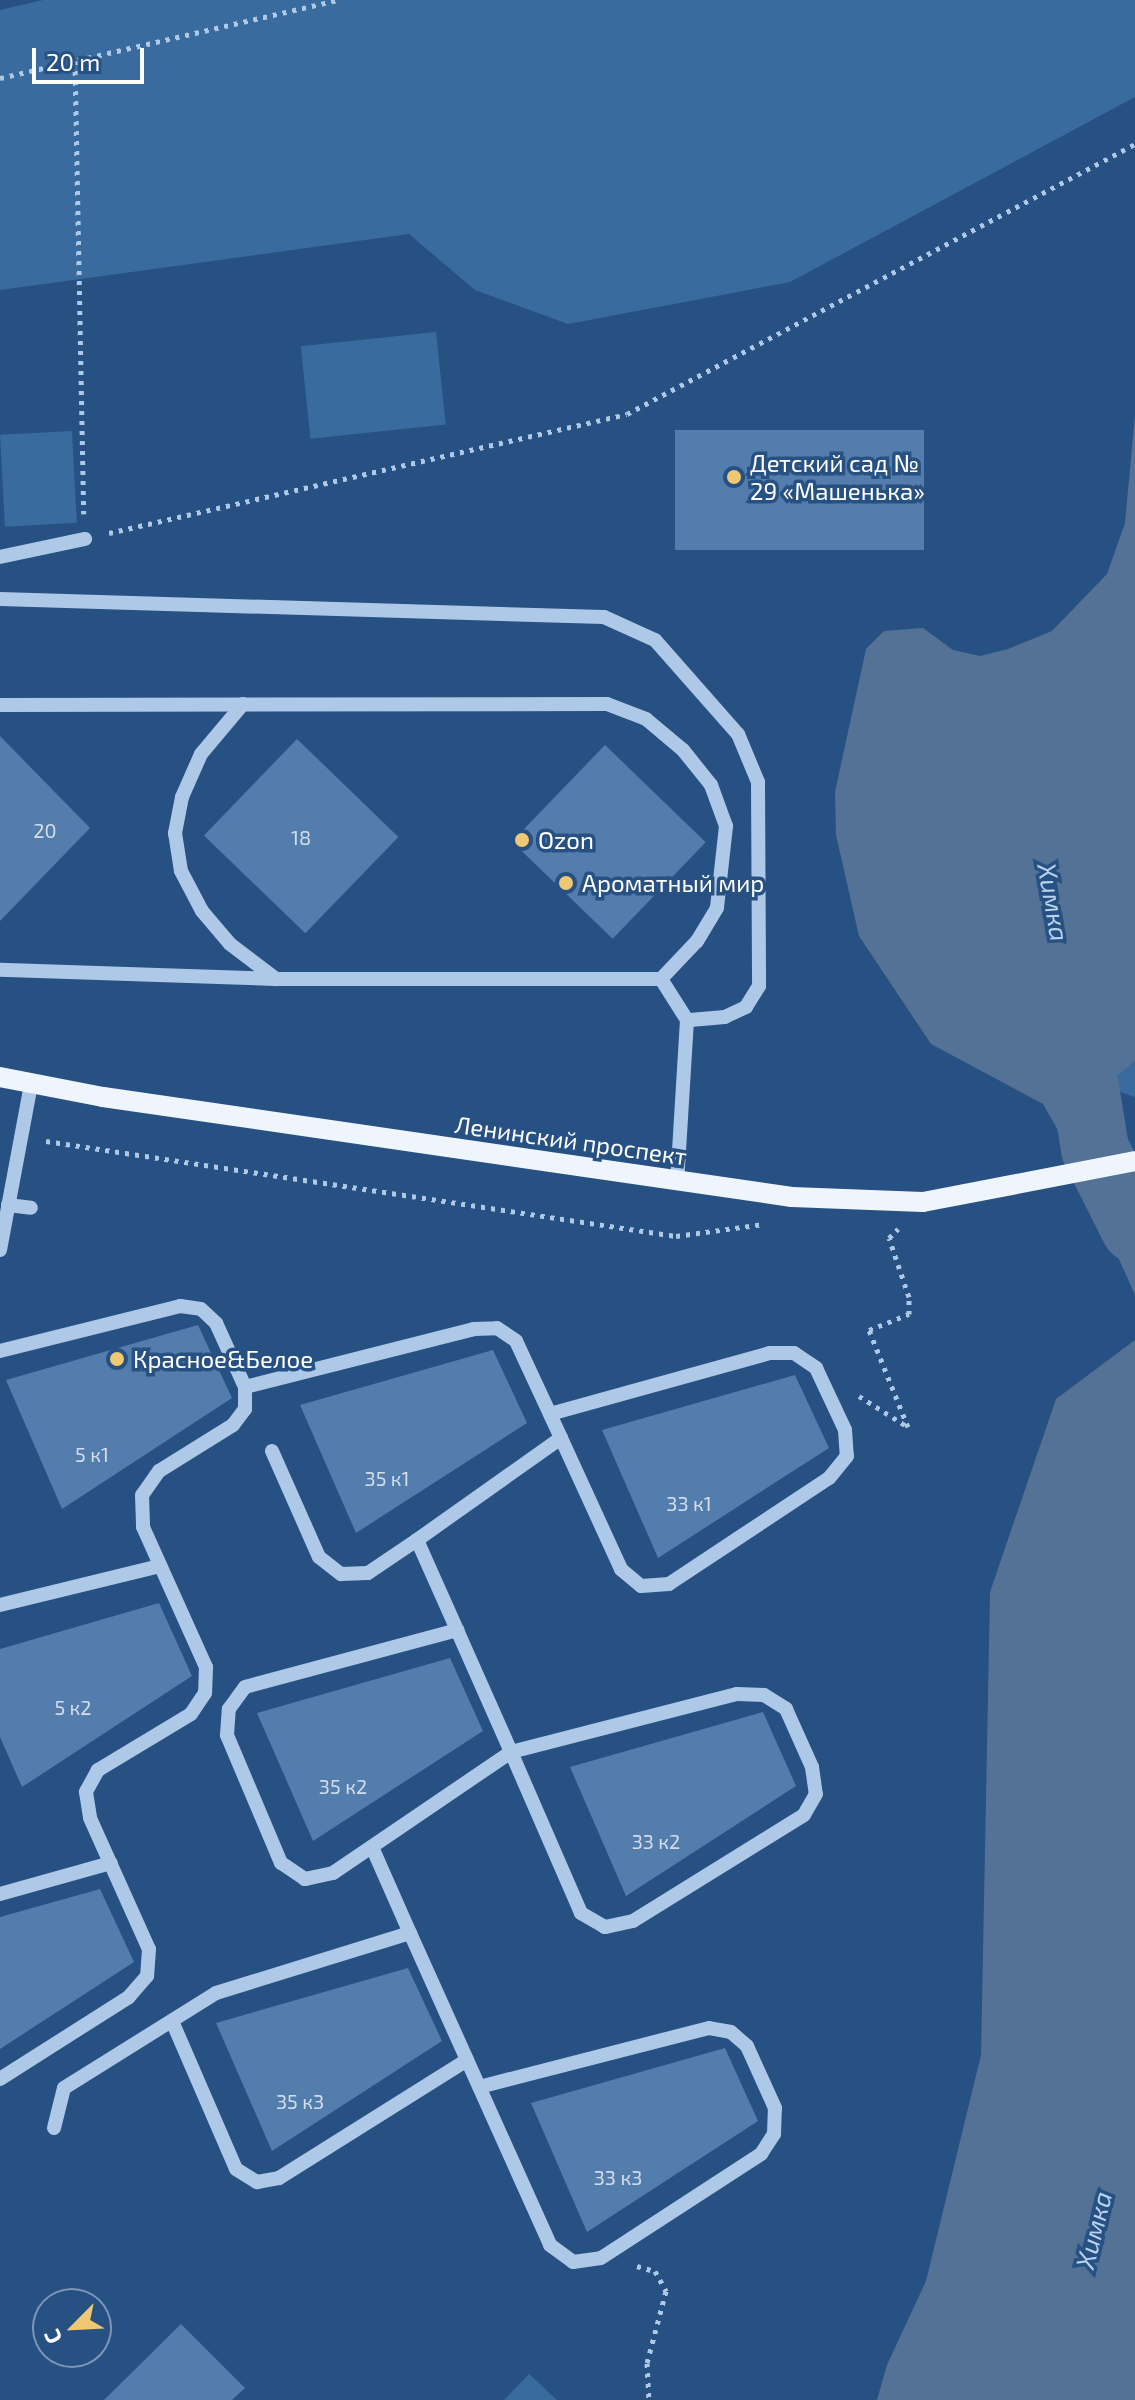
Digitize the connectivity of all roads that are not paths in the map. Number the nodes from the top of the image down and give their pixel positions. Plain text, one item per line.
1 (85, 539) road end
2 (0, 557) edge
3 (0, 599) edge
4 (243, 704) junction
5 (0, 705) edge
6 (0, 970) edge
7 (276, 979) junction
8 (661, 979) junction
9 (687, 1020) junction
10 (0, 1077) edge
11 (31, 1084) junction
12 (1135, 1161) edge
13 (677, 1183) junction
14 (31, 1208) dead end
15 (5, 1213) edge
16 (0, 1250) edge
17 (0, 1351) edge
18 (245, 1387) junction
19 (550, 1414) junction
20 (561, 1438) junction
21 (272, 1451) dead end
22 (417, 1540) junction
23 (160, 1566) junction
24 (0, 1605) edge
25 (457, 1630) junction
26 (511, 1752) junction
27 (372, 1847) junction
28 (111, 1863) junction
29 (0, 1894) edge
30 (410, 1933) junction
31 (172, 2021) junction
32 (467, 2060) junction
33 (0, 2079) edge
34 (479, 2087) junction
35 (54, 2128) dead end

1 - 2 street
3 - 9 street
4 - 5 street
4 - 7 street
4 - 8 street
6 - 7 street
7 - 8 street
8 - 9 street
9 - 13 street
10 - 11 main road, Ленинский проспект
11 - 13 main road, Ленинский проспект
11 - 15 street
12 - 13 main road, Ленинский проспект
14 - 15 street
15 - 16 street
17 - 18 street
18 - 19 street
18 - 23 street
19 - 20 street
19 - 20 street
20 - 22 street
21 - 22 street
22 - 25 street
23 - 24 street
23 - 28 street
25 - 26 street
25 - 27 street
26 - 26 street
26 - 27 street
27 - 30 street
28 - 29 street
28 - 33 street
30 - 31 street
30 - 32 street
31 - 32 street
31 - 35 street
32 - 34 street
34 - 34 street

